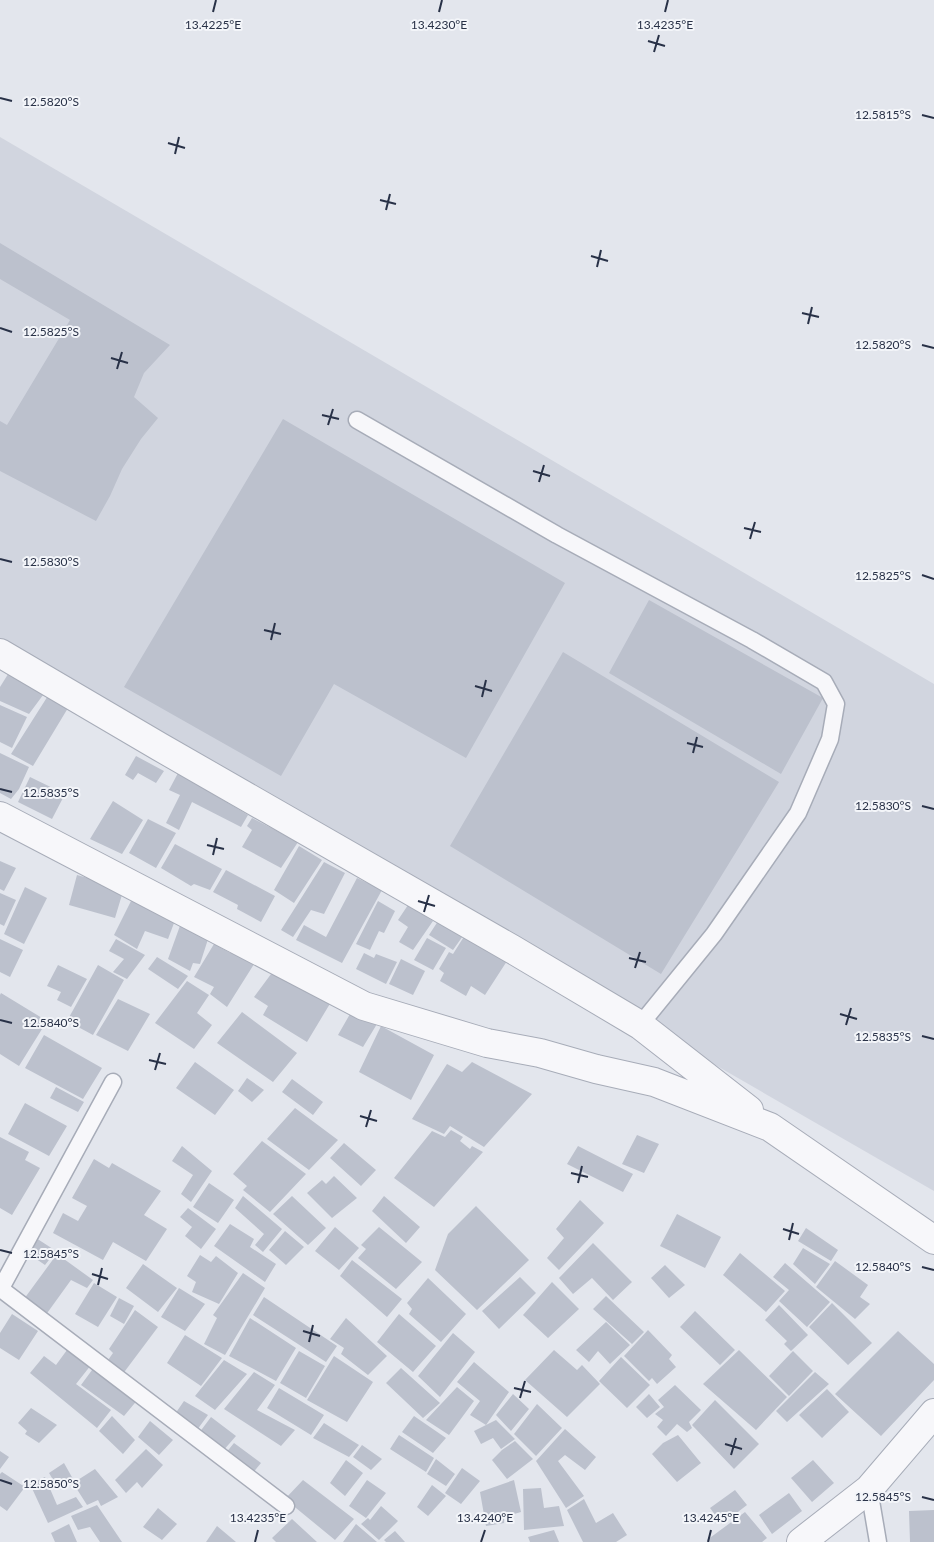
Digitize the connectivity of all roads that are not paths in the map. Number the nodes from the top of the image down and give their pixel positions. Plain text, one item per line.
1 (357, 420) dead end
2 (0, 653) edge
3 (0, 816) edge
4 (640, 1025) junction
5 (113, 1082) dead end
6 (770, 1127) junction
7 (934, 1240) edge
8 (0, 1290) edge
9 (934, 1413) edge
10 (869, 1489) junction
11 (286, 1506) dead end
12 (801, 1542) edge
13 (878, 1542) edge

1 - 4 lane
2 - 4 street
3 - 6 street
4 - 6 street
5 - 8 lane
6 - 7 street
8 - 11 lane
9 - 10 street
10 - 12 street
10 - 13 lane

